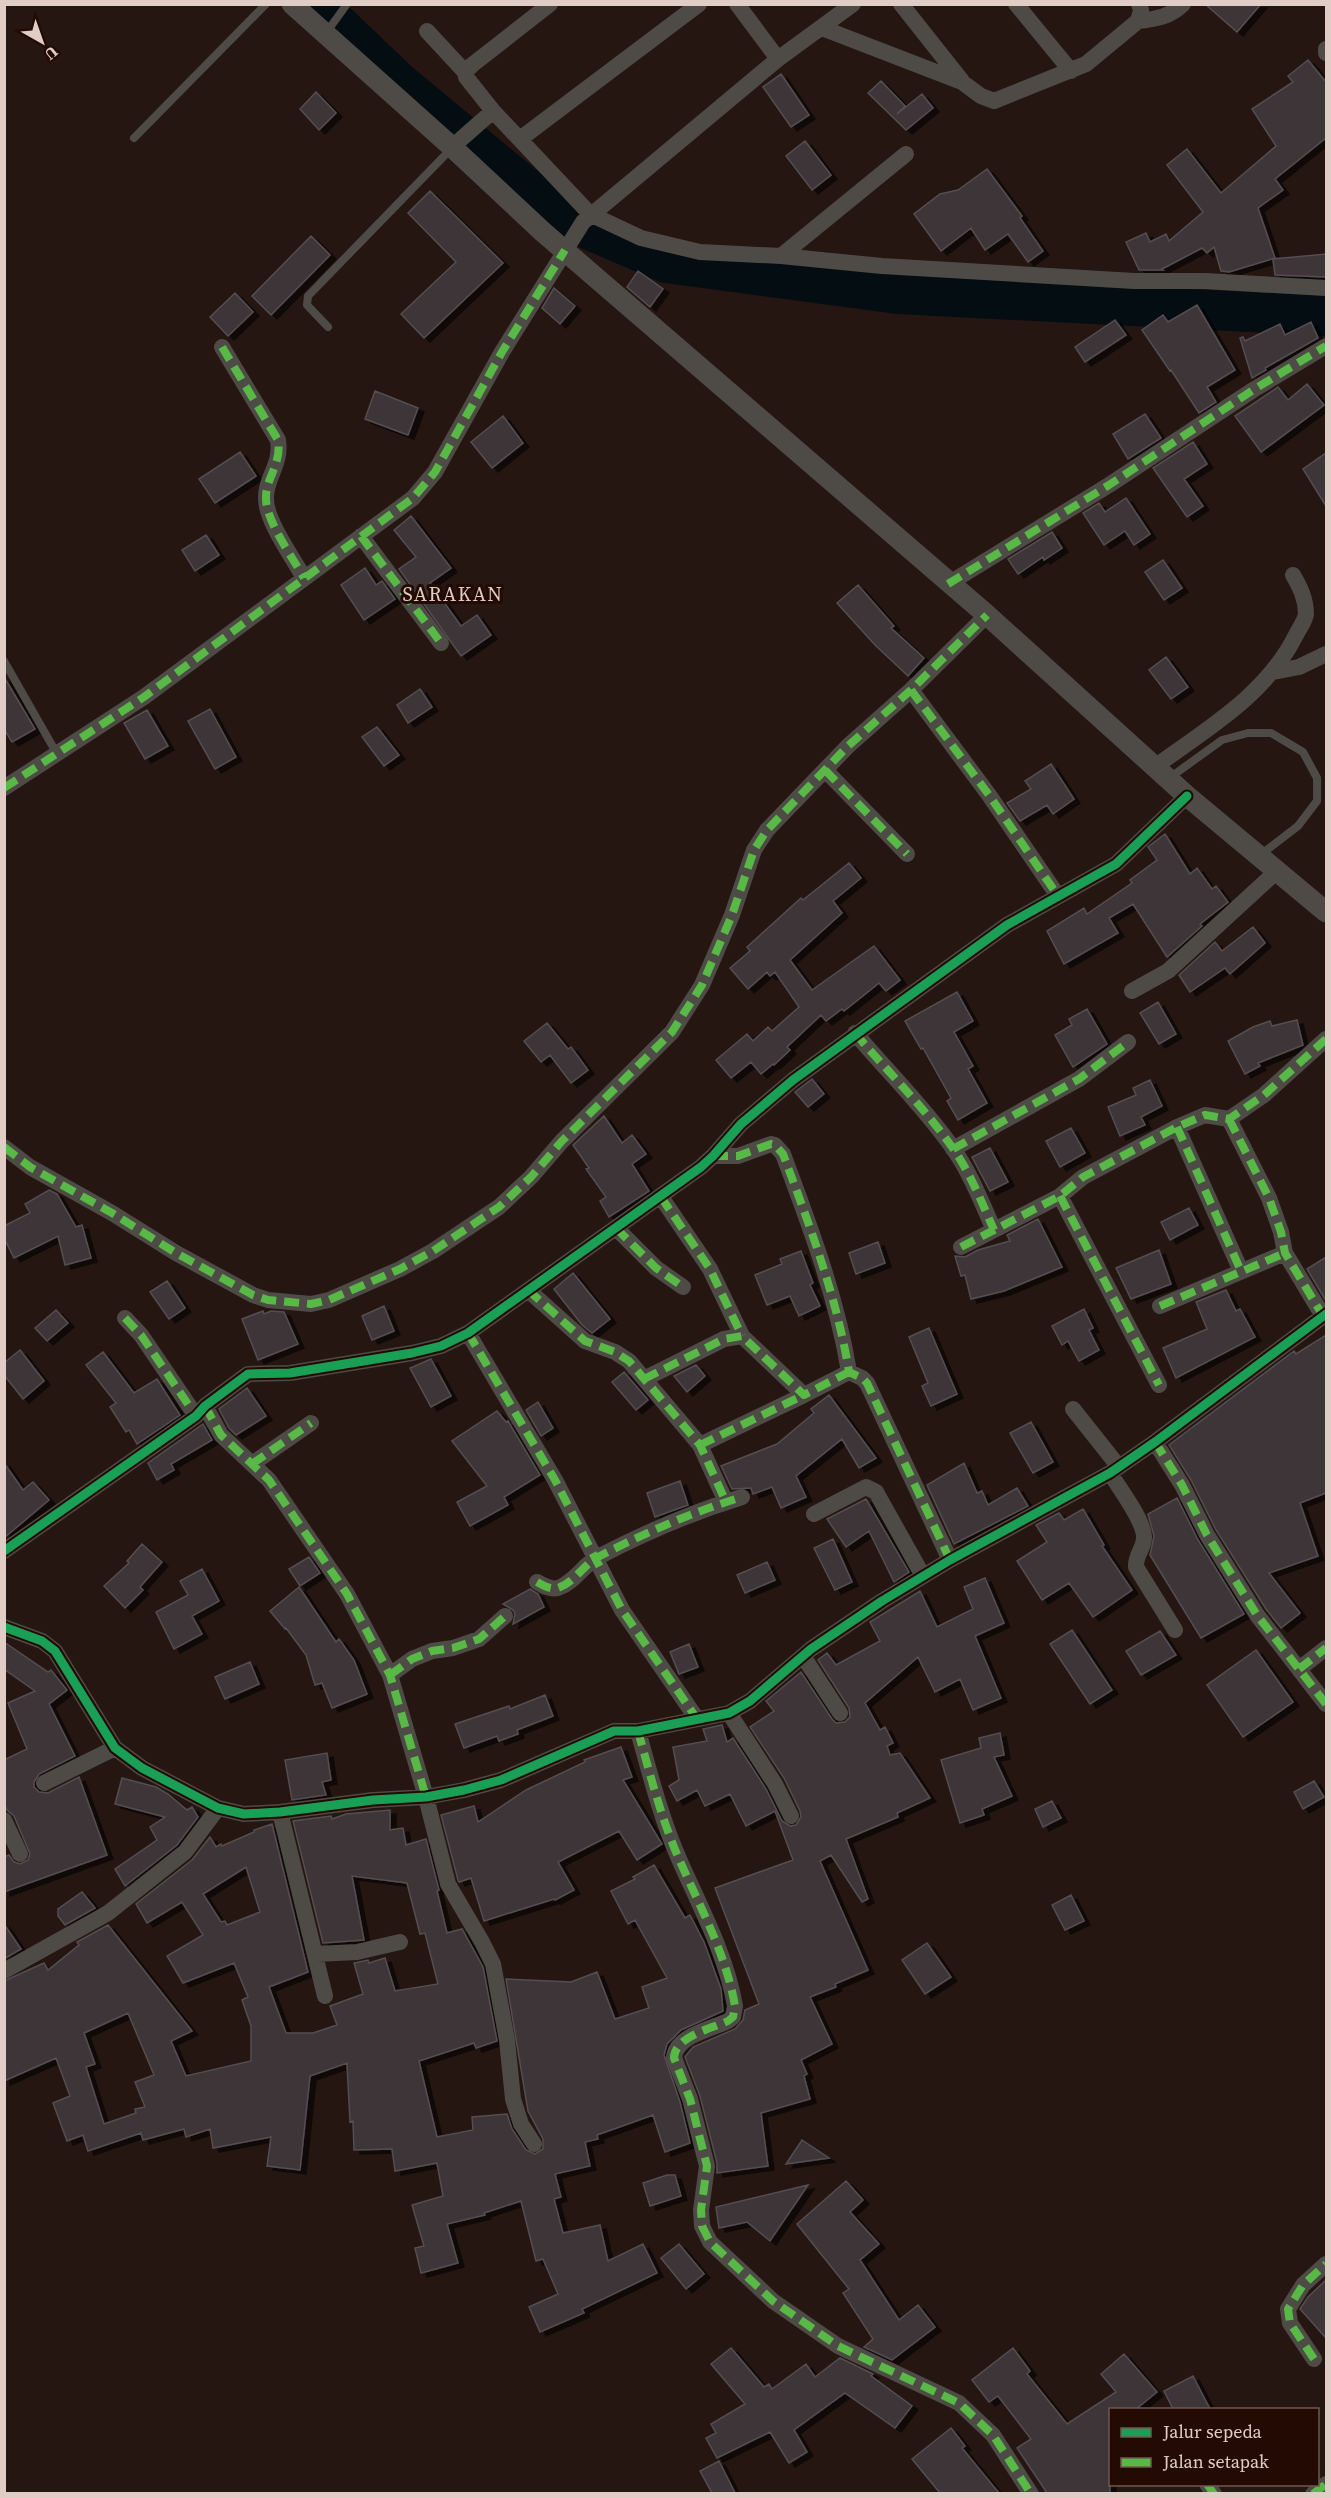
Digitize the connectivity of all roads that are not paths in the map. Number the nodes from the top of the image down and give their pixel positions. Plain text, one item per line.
1 (266, 4) edge
2 (292, 4) edge
3 (347, 4) edge
4 (550, 4) edge
5 (737, 4) edge
6 (853, 4) edge
7 (900, 4) edge
8 (1016, 4) edge
9 (1183, 4) edge
10 (693, 6) edge
11 (1139, 13) edge
12 (822, 28) junction
13 (427, 31) dead end
14 (326, 34) junction
15 (778, 59) junction
16 (1071, 71) junction
17 (465, 72) junction
18 (962, 82) junction
19 (490, 113) junction
20 (134, 138) dead end
21 (520, 139) junction
22 (456, 143) junction
23 (906, 154) dead end
24 (587, 218) junction
25 (567, 245) junction
26 (781, 256) junction
27 (1326, 288) edge
28 (328, 327) dead end
29 (1326, 346) edge
30 (222, 347) dead end
31 (361, 536) junction
32 (1293, 575) dead end
33 (304, 578) junction
34 (948, 584) junction
35 (987, 615) junction
36 (441, 644) dead end
37 (1326, 654) edge
38 (4, 661) edge
39 (1273, 672) junction
40 (911, 690) junction
41 (57, 754) junction
42 (825, 770) junction
43 (1162, 772) junction
44 (4, 788) edge
45 (1187, 796) junction
46 (907, 854) dead end
47 (1258, 856) junction
48 (1276, 872) junction
49 (1058, 896) junction
50 (1326, 912) edge
51 (1132, 991) dead end
52 (855, 1034) junction
53 (1326, 1039) edge
54 (1128, 1042) dead end
55 (1229, 1119) junction
56 (1177, 1127) junction
57 (4, 1147) edge
58 (953, 1149) junction
59 (713, 1156) junction
60 (1060, 1196) junction
61 (661, 1197) junction
62 (616, 1228) junction
63 (994, 1230) junction
64 (962, 1247) dead end
65 (1285, 1253) junction
66 (1241, 1271) junction
67 (683, 1287) dead end
68 (528, 1290) junction
69 (1160, 1306) dead end
70 (1324, 1315) edge
71 (125, 1318) dead end
72 (468, 1333) junction
73 (742, 1336) junction
74 (849, 1372) junction
75 (645, 1379) junction
76 (1160, 1385) dead end
77 (804, 1395) junction
78 (1073, 1409) dead end
79 (200, 1411) junction
80 (311, 1423) dead end
81 (1155, 1442) junction
82 (700, 1445) junction
83 (252, 1464) junction
84 (1114, 1470) junction
85 (814, 1514) dead end
86 (4, 1551) edge
87 (595, 1558) junction
88 (950, 1560) junction
89 (923, 1576) junction
90 (537, 1582) dead end
91 (505, 1616) dead end
92 (4, 1627) edge
93 (1175, 1630) dead end
94 (1326, 1647) edge
95 (803, 1656) junction
96 (1299, 1669) junction
97 (390, 1675) junction
98 (1326, 1704) edge
99 (729, 1713) junction
100 (840, 1713) dead end
101 (696, 1719) junction
102 (638, 1731) junction
103 (115, 1748) junction
104 (44, 1784) dead end
105 (426, 1797) junction
106 (218, 1808) junction
107 (280, 1812) junction
108 (791, 1816) dead end
109 (4, 1820) edge
110 (20, 1854) dead end
111 (400, 1942) dead end
112 (316, 1954) junction
113 (4, 1971) edge
114 (325, 1996) dead end
115 (534, 2144) dead end
116 (1326, 2264) edge
117 (1314, 2359) dead end
118 (1326, 2484) edge
119 (1031, 2493) edge
120 (1313, 2493) edge

1 - 20 lane
2 - 14 street
3 - 14 lane
4 - 17 street
5 - 15 street
6 - 12 street
7 - 18 street
8 - 16 street
9 - 11 street
10 - 21 street
11 - 16 street
12 - 15 street
12 - 18 street
13 - 17 street
14 - 22 street
15 - 24 street
16 - 18 street
17 - 19 street
19 - 21 street
19 - 22 street
21 - 24 street
22 - 25 street
22 - 28 lane
23 - 26 street
24 - 25 street
24 - 26 street
25 - 31 street
25 - 34 street
26 - 27 street
29 - 34 street
30 - 33 street
31 - 33 street
31 - 36 street
32 - 39 street
33 - 41 street
34 - 35 street
35 - 40 street
35 - 43 street
37 - 39 street
38 - 41 lane
39 - 43 street
40 - 42 street
40 - 49 street
41 - 44 street
42 - 46 street
42 - 57 street
43 - 45 street
43 - 47 lane
45 - 47 street
45 - 49 street
47 - 48 street
48 - 50 street
48 - 51 street
49 - 52 street
52 - 58 street
52 - 59 street
53 - 55 street
54 - 58 street
55 - 56 street
55 - 65 street
56 - 60 street
56 - 66 street
58 - 63 street
59 - 61 street
59 - 74 street
60 - 63 street
60 - 76 street
61 - 62 street
61 - 73 street
62 - 67 street
62 - 68 street
63 - 64 street
65 - 66 street
65 - 70 street
66 - 69 street
68 - 72 street
68 - 75 street
70 - 81 street
71 - 79 street
72 - 79 street
72 - 87 street
73 - 75 street
73 - 77 street
74 - 77 street
74 - 88 street
75 - 82 street
77 - 82 street
78 - 84 street
79 - 83 street
79 - 86 street
80 - 83 street
81 - 84 street
81 - 96 street
82 - 87 street
83 - 97 street
84 - 88 street
84 - 93 street
85 - 89 street
87 - 90 street
87 - 101 street
88 - 89 street
89 - 95 street
91 - 97 street
92 - 103 street
94 - 96 street
95 - 99 street
95 - 100 street
96 - 98 street
97 - 105 street
99 - 101 street
99 - 108 street
101 - 102 street
102 - 105 street
102 - 119 street
103 - 104 street
103 - 106 street
105 - 107 street
105 - 115 street
106 - 107 street
106 - 113 street
107 - 112 street
109 - 110 street
111 - 112 street
112 - 114 street
116 - 117 street
118 - 120 street

